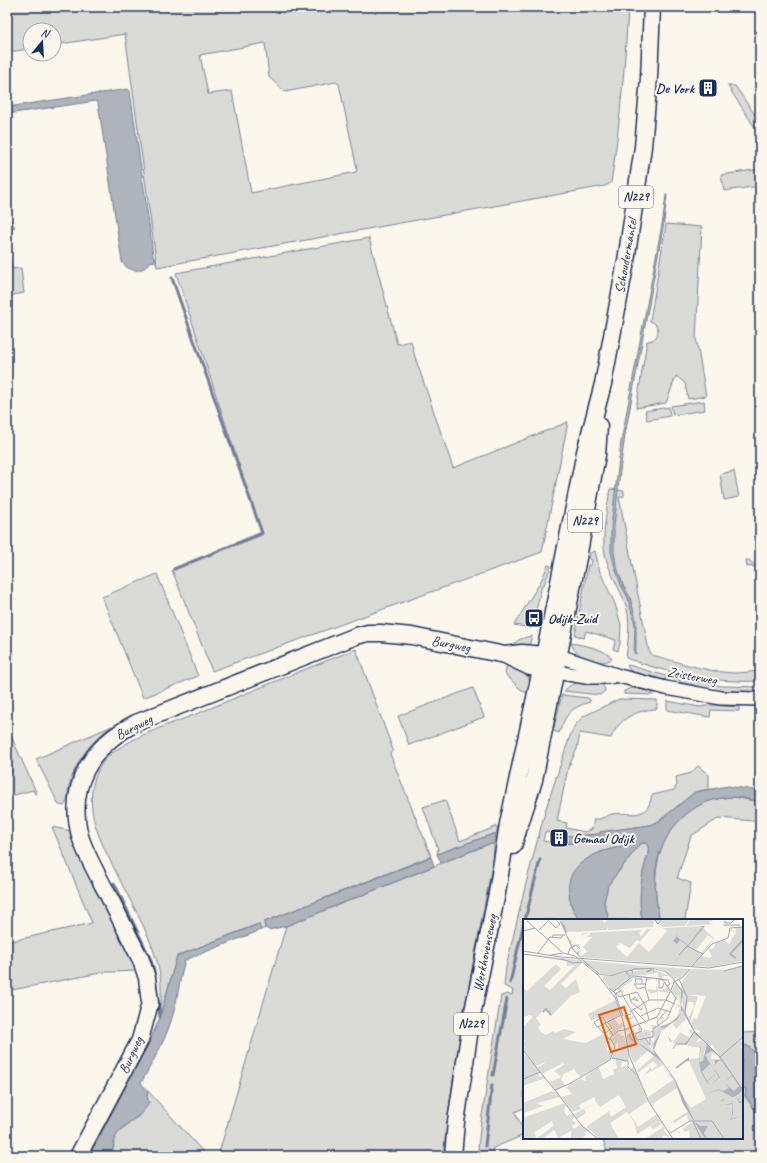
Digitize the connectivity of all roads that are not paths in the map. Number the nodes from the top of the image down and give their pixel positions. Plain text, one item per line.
1 (652, 7) edge
2 (550, 663) junction
3 (760, 699) edge
4 (78, 1156) edge
5 (453, 1156) edge

1 - 2 main road, Schoudermantel / N229
2 - 3 street, Zeisterweg
2 - 4 main road, Burgweg
2 - 5 main road, Werkhovenseweg / N229

